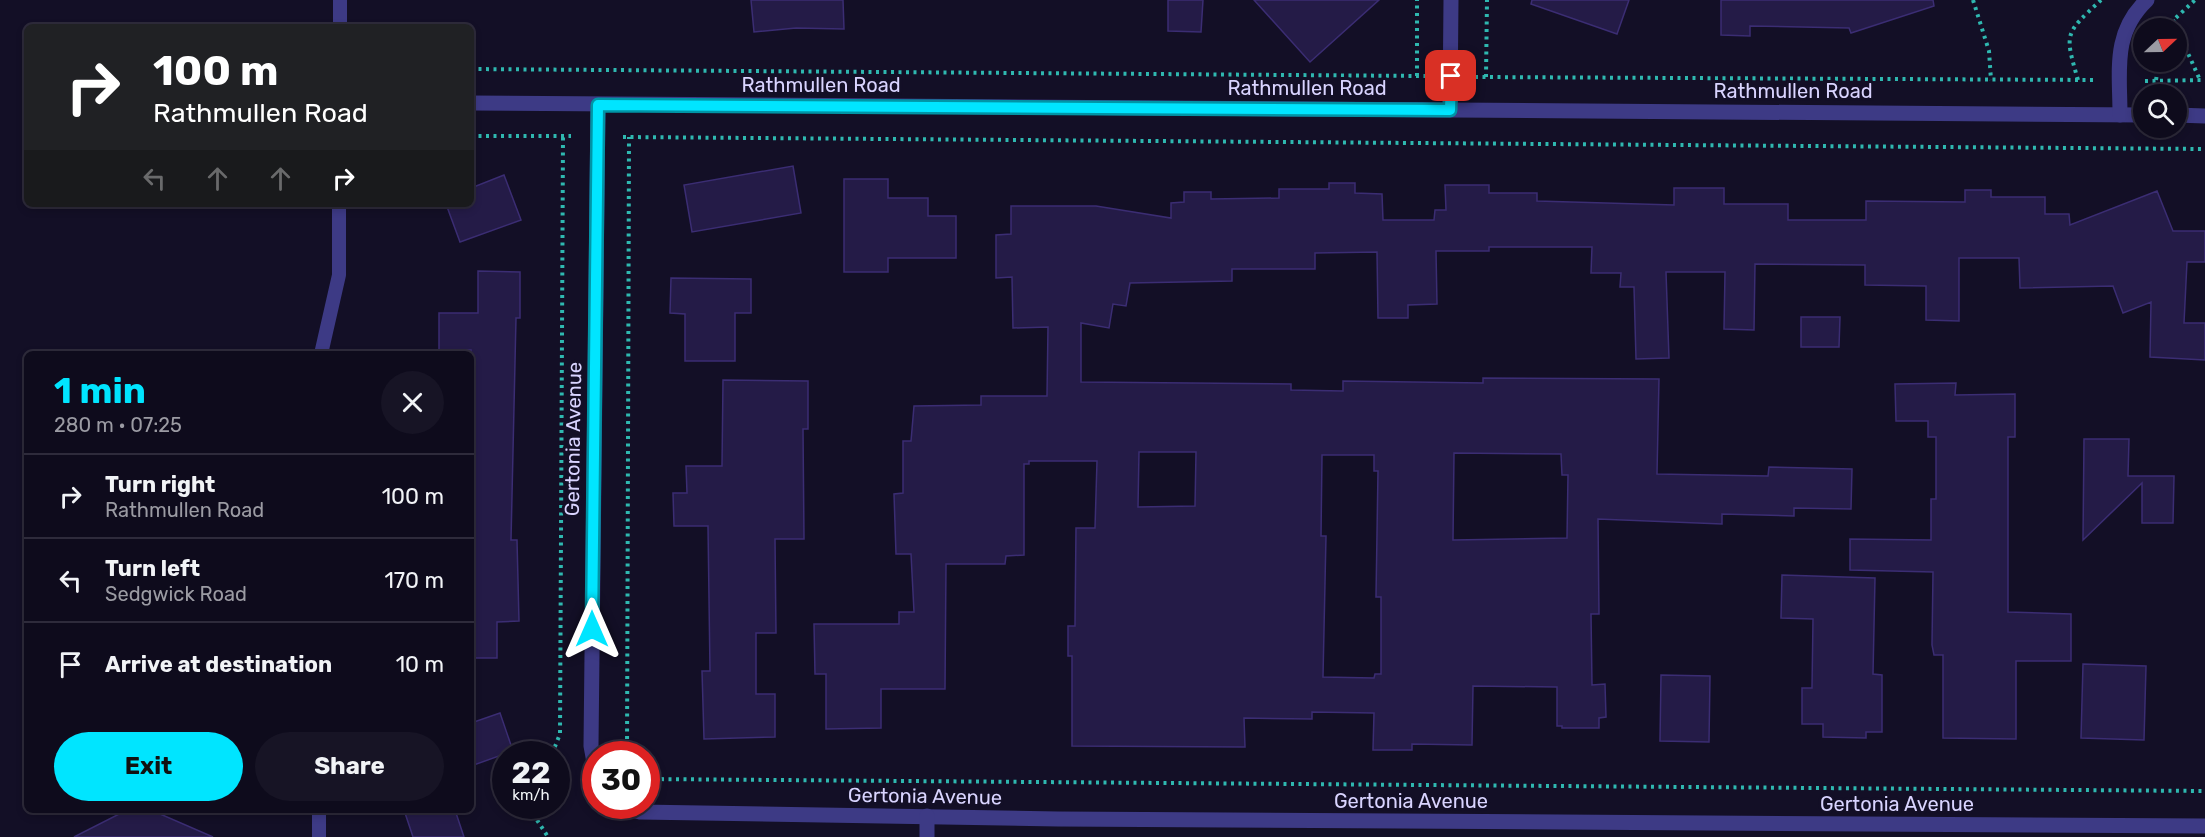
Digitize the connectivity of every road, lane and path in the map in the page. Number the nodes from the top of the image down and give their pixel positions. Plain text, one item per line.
1 (340, 0) edge
2 (1417, 0) edge
3 (1451, 0) edge
4 (1486, 0) edge
5 (1973, 0) edge
6 (2101, 0) edge
7 (2147, 0) edge
8 (2195, 0) edge
9 (2175, 18) edge
10 (340, 24) edge
11 (2187, 49) edge
12 (474, 69) edge
13 (2157, 72) edge
14 (1417, 76) junction
15 (1425, 76) dead end
16 (1475, 77) dead end
17 (1486, 78) junction
18 (1991, 80) junction
19 (2078, 80) junction
20 (2095, 80) dead end
21 (2156, 80) junction
22 (2202, 80) edge
23 (2145, 81) dead end
24 (474, 103) edge
25 (598, 105) junction
26 (1450, 110) junction
27 (2120, 115) junction
28 (2133, 115) edge
29 (2187, 115) edge
30 (2205, 116) edge
31 (474, 136) edge
32 (563, 136) junction
33 (571, 136) dead end
34 (629, 136) junction
35 (623, 137) dead end
36 (2205, 149) edge
37 (339, 207) edge
38 (322, 351) edge
39 (557, 741) edge
40 (592, 741) edge
41 (627, 741) edge
42 (660, 779) edge
43 (2205, 791) edge
44 (660, 812) edge
45 (319, 813) edge
46 (927, 816) junction
47 (537, 819) edge
48 (2205, 826) edge
49 (319, 837) edge
50 (548, 837) edge
51 (927, 837) edge

1 - 10 lane
2 - 14 path
3 - 26 street
4 - 17 path
5 - 18 path
6 - 19 path
7 - 27 street
8 - 9 path
11 - 22 path
12 - 14 path
13 - 21 path
14 - 15 path
16 - 17 path
17 - 18 path
18 - 19 path
19 - 20 path
21 - 22 path
21 - 23 path
24 - 25 street, Rathmullen Road
25 - 26 street, Rathmullen Road
25 - 40 street, Gertonia Avenue
26 - 27 street, Rathmullen Road
27 - 28 street, Rathmullen Road
29 - 30 street
31 - 32 path
32 - 33 path
32 - 39 path
34 - 35 path
34 - 36 path
34 - 41 path
37 - 38 lane
42 - 43 path
44 - 46 street, Gertonia Avenue
45 - 49 lane
46 - 48 street, Gertonia Avenue
46 - 51 street
47 - 50 path

